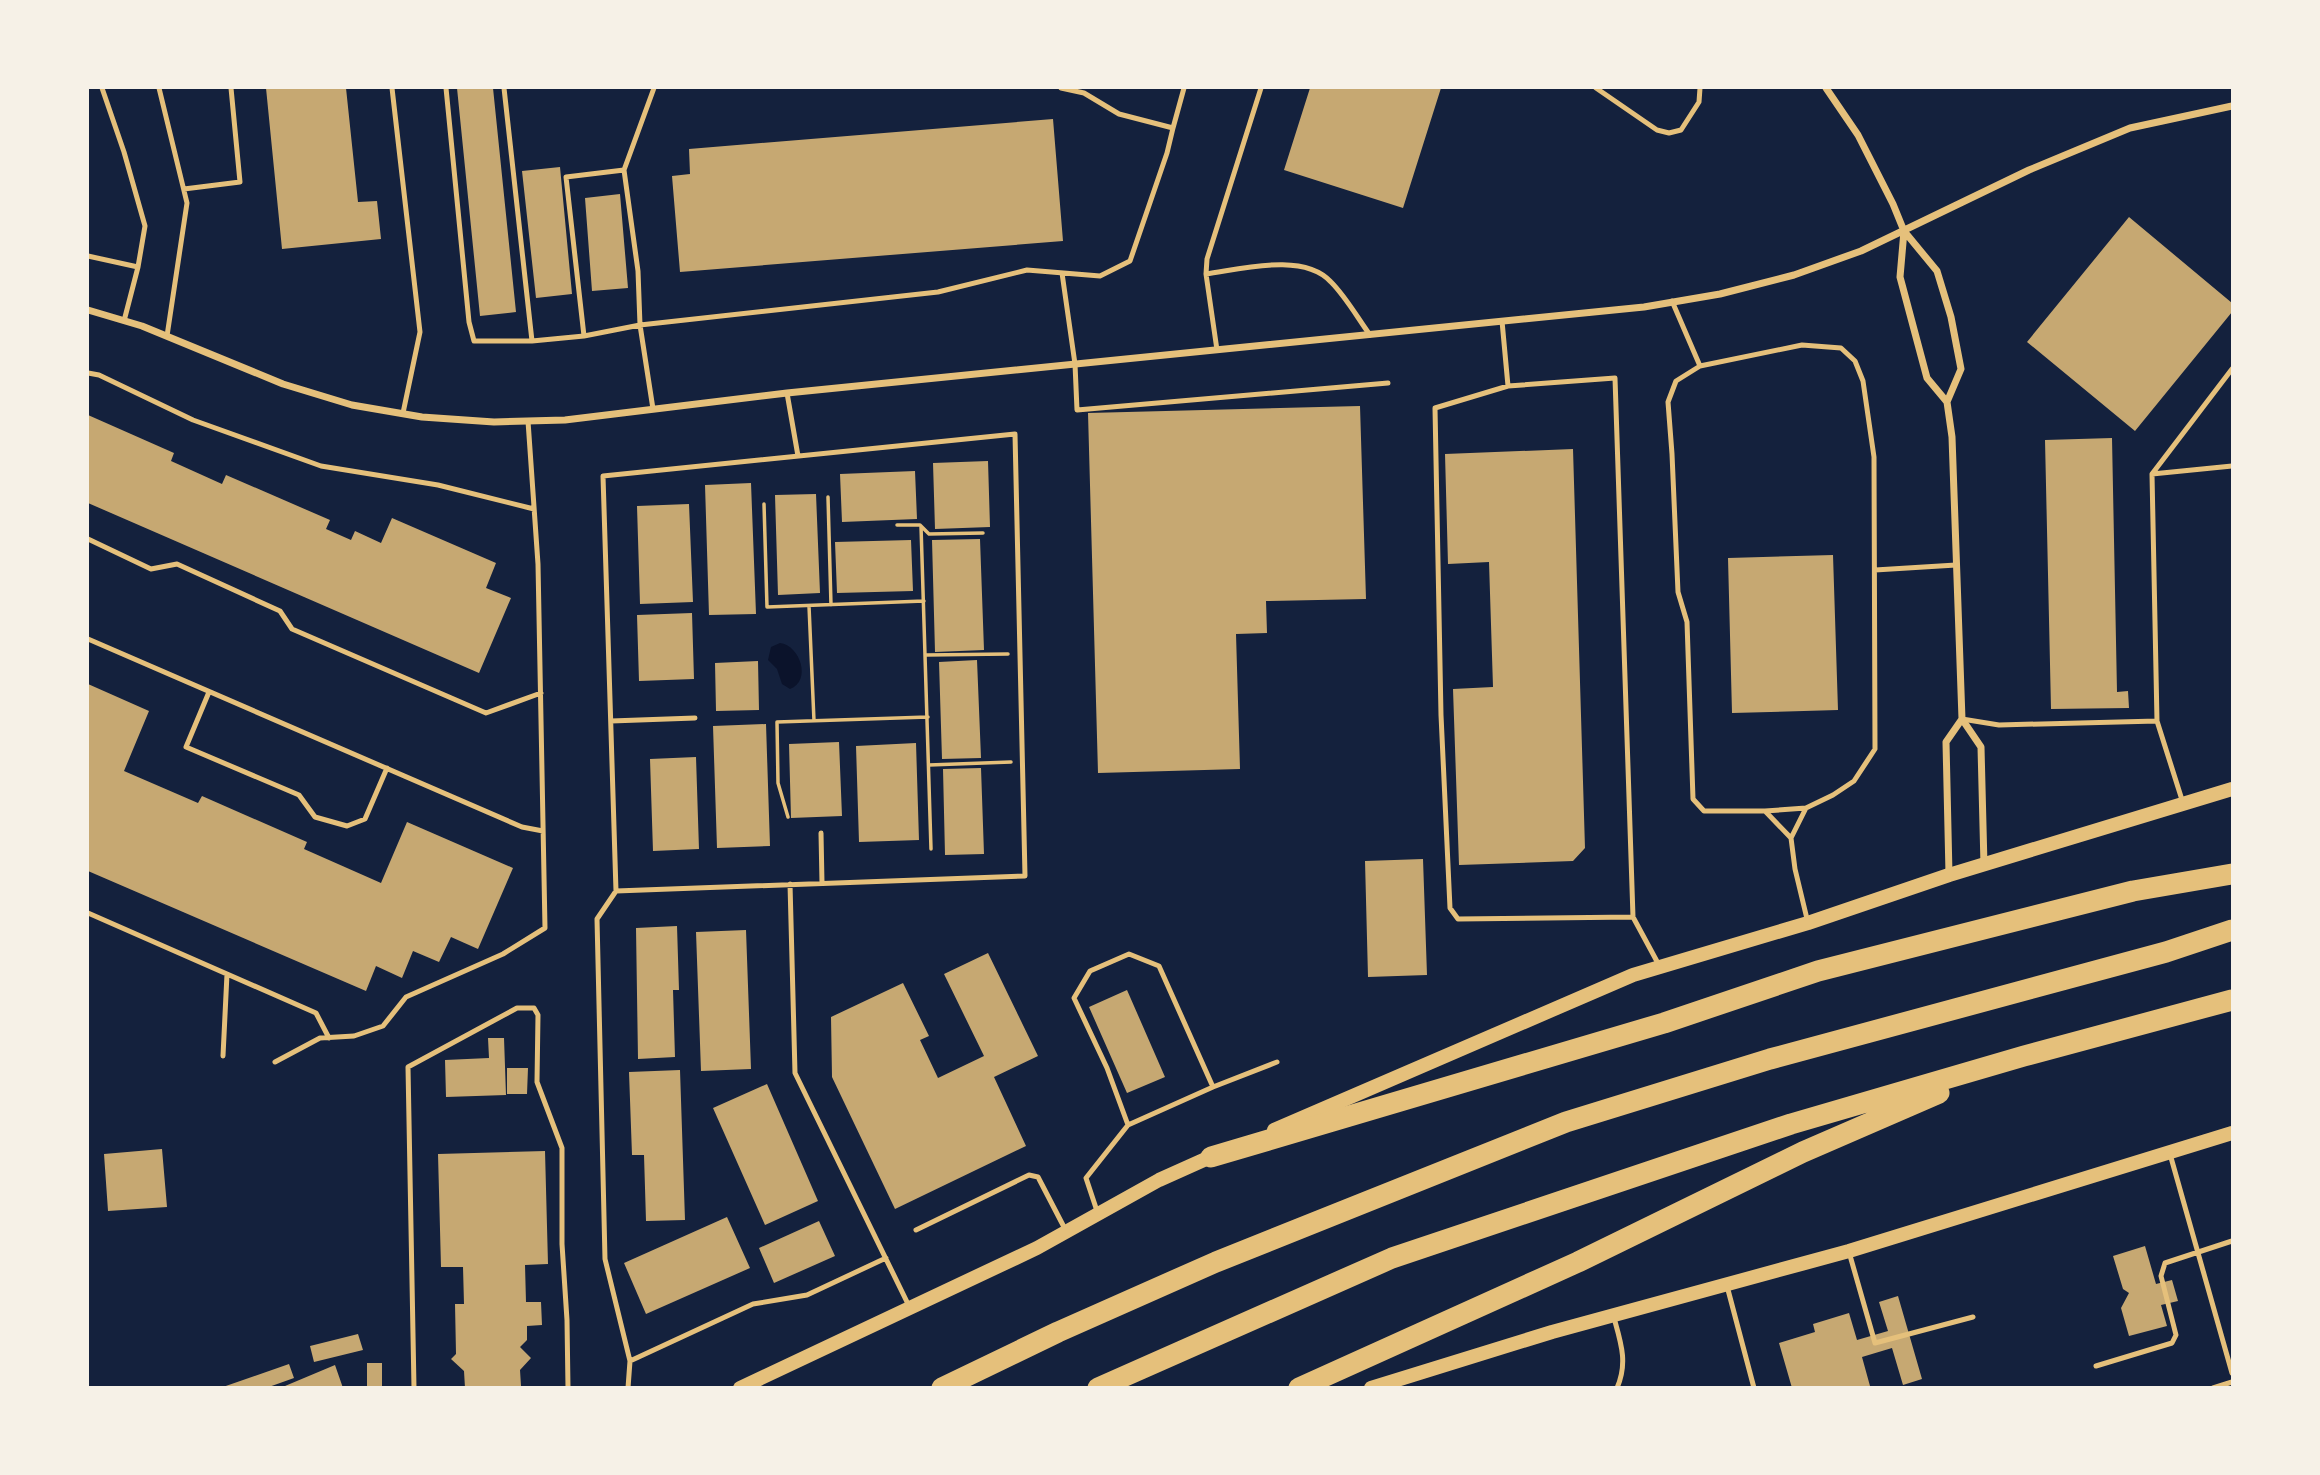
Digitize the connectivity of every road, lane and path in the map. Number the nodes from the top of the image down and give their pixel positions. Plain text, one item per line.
1 (102, 88) edge
2 (159, 88) edge
3 (231, 88) edge
4 (392, 88) edge
5 (446, 88) edge
6 (504, 88) edge
7 (654, 88) edge
8 (1061, 88) edge
9 (1184, 88) edge
10 (1261, 88) edge
11 (1596, 88) edge
12 (1700, 88) edge
13 (1826, 88) edge
14 (2232, 106) edge
15 (1173, 128) junction
16 (624, 170) junction
17 (184, 189) junction
18 (1904, 231) junction
19 (88, 256) edge
20 (138, 267) junction
21 (1062, 272) junction
22 (1206, 274) junction
23 (1672, 301) junction
24 (88, 310) edge
25 (124, 321) junction
26 (1502, 321) junction
27 (640, 325) junction
28 (1370, 335) junction
29 (166, 336) junction
30 (584, 336) junction
31 (532, 341) junction
32 (1217, 350) junction
33 (1075, 364) junction
34 (1700, 366) junction
35 (2232, 369) edge
36 (88, 373) edge
37 (1388, 383) dead end
38 (1508, 386) junction
39 (787, 393) junction
40 (1947, 402) junction
41 (653, 409) junction
42 (403, 413) junction
43 (528, 421) junction
44 (797, 456) junction
45 (2232, 466) edge
46 (2152, 474) junction
47 (828, 497) dead end
48 (764, 504) dead end
49 (534, 509) junction
50 (898, 525) dead end
51 (921, 526) junction
52 (983, 533) dead end
53 (929, 534) junction
54 (88, 539) edge
55 (921, 540) junction
56 (1956, 565) junction
57 (1875, 570) junction
58 (924, 601) junction
59 (831, 605) junction
60 (809, 606) junction
61 (88, 639) edge
62 (1020, 653) junction
63 (926, 655) junction
64 (209, 692) junction
65 (541, 693) junction
66 (928, 717) junction
67 (695, 718) dead end
68 (1962, 719) junction
69 (611, 720) junction
70 (814, 721) junction
71 (2157, 721) junction
72 (1022, 762) junction
73 (929, 765) junction
74 (387, 768) junction
75 (2232, 789) edge
76 (2183, 803) junction
77 (1806, 808) junction
78 (1765, 811) junction
79 (788, 817) dead end
80 (543, 831) junction
81 (821, 833) dead end
82 (1791, 838) junction
83 (931, 849) dead end
84 (1984, 865) junction
85 (2232, 874) edge
86 (1949, 875) junction
87 (822, 883) junction
88 (790, 884) junction
89 (616, 891) junction
90 (88, 913) edge
91 (1633, 917) junction
92 (1808, 923) junction
93 (2232, 930) edge
94 (1660, 967) junction
95 (227, 974) junction
96 (2232, 1000) edge
97 (329, 1038) junction
98 (223, 1056) dead end
99 (2024, 1056) junction
100 (275, 1062) dead end
101 (1277, 1062) dead end
102 (1213, 1087) junction
103 (1128, 1125) junction
104 (2232, 1133) edge
105 (2169, 1152) junction
106 (1211, 1157) junction
107 (1098, 1214) junction
108 (916, 1230) dead end
109 (1067, 1231) junction
110 (2232, 1241) edge
111 (1849, 1251) junction
112 (2197, 1251) junction
113 (886, 1258) junction
114 (1726, 1283) junction
115 (910, 1308) junction
116 (1614, 1315) junction
117 (1973, 1317) dead end
118 (630, 1361) junction
119 (2096, 1367) dead end
120 (2232, 1373) edge
121 (2232, 1382) edge
122 (414, 1388) edge
123 (568, 1388) edge
124 (628, 1388) edge
125 (740, 1388) edge
126 (942, 1388) edge
127 (1098, 1388) edge
128 (1299, 1388) edge
129 (1371, 1388) edge
130 (1617, 1388) edge
131 (1754, 1388) edge
132 (2213, 1388) edge

1 - 20 lane
2 - 17 lane
3 - 17 lane
4 - 42 lane
5 - 31 lane
6 - 31 lane
7 - 16 lane
8 - 15 lane
9 - 15 lane
10 - 22 lane
11 - 12 lane
13 - 18 street
14 - 18 street
15 - 21 lane
16 - 27 lane
16 - 30 lane
17 - 29 lane
18 - 23 street
18 - 40 street
18 - 40 street
19 - 20 lane
20 - 25 lane
21 - 27 lane
21 - 33 lane
22 - 28 lane
22 - 32 lane
23 - 26 street
23 - 34 lane
24 - 25 street
25 - 29 street
26 - 28 street
26 - 38 lane
27 - 30 lane
27 - 41 lane
28 - 32 street
29 - 42 street
30 - 31 lane
32 - 33 street
33 - 37 lane
33 - 39 street
34 - 57 lane
34 - 78 lane
35 - 46 lane
36 - 49 lane
38 - 91 lane
38 - 91 lane
39 - 41 street
39 - 44 lane
40 - 56 street
41 - 43 street
42 - 43 street
43 - 49 lane
44 - 62 lane
44 - 69 lane
45 - 46 lane
46 - 71 lane
47 - 59 path
48 - 60 path
49 - 65 lane
50 - 51 path
51 - 53 path
51 - 55 path
52 - 53 path
53 - 55 path
54 - 65 lane
55 - 58 path
56 - 57 lane
56 - 68 street
57 - 77 lane
58 - 59 path
58 - 63 path
59 - 60 path
60 - 70 path
61 - 64 lane
62 - 63 path
62 - 72 lane
63 - 66 path
64 - 74 lane
64 - 74 lane
65 - 80 lane
66 - 70 path
66 - 73 path
67 - 69 lane
68 - 71 lane
68 - 84 street
68 - 86 street
69 - 89 lane
70 - 79 path
71 - 76 lane
72 - 73 path
72 - 87 lane
73 - 83 path
74 - 80 lane
75 - 76 main road
76 - 84 main road
77 - 78 lane
77 - 82 lane
78 - 82 lane
80 - 97 lane
81 - 87 lane
82 - 92 lane
84 - 86 main road
85 - 106 highway
86 - 92 main road
87 - 88 lane
88 - 89 lane
88 - 113 lane
89 - 118 lane
90 - 95 lane
91 - 94 lane
92 - 94 main road
93 - 126 highway
94 - 106 main road
95 - 97 lane
95 - 98 lane
96 - 99 highway
97 - 100 lane
99 - 127 highway
99 - 128 highway
101 - 102 lane
102 - 103 lane
102 - 103 lane
103 - 107 lane
104 - 105 main road
105 - 111 main road
105 - 112 lane
106 - 107 main road
107 - 109 main road
108 - 109 lane
109 - 115 main road
110 - 112 lane
111 - 114 main road
111 - 117 lane
112 - 119 lane
112 - 120 lane
113 - 115 lane
113 - 118 lane
114 - 116 main road
114 - 131 lane
115 - 125 main road
116 - 129 main road
116 - 130 lane
118 - 124 lane
121 - 132 lane
122 - 123 lane

